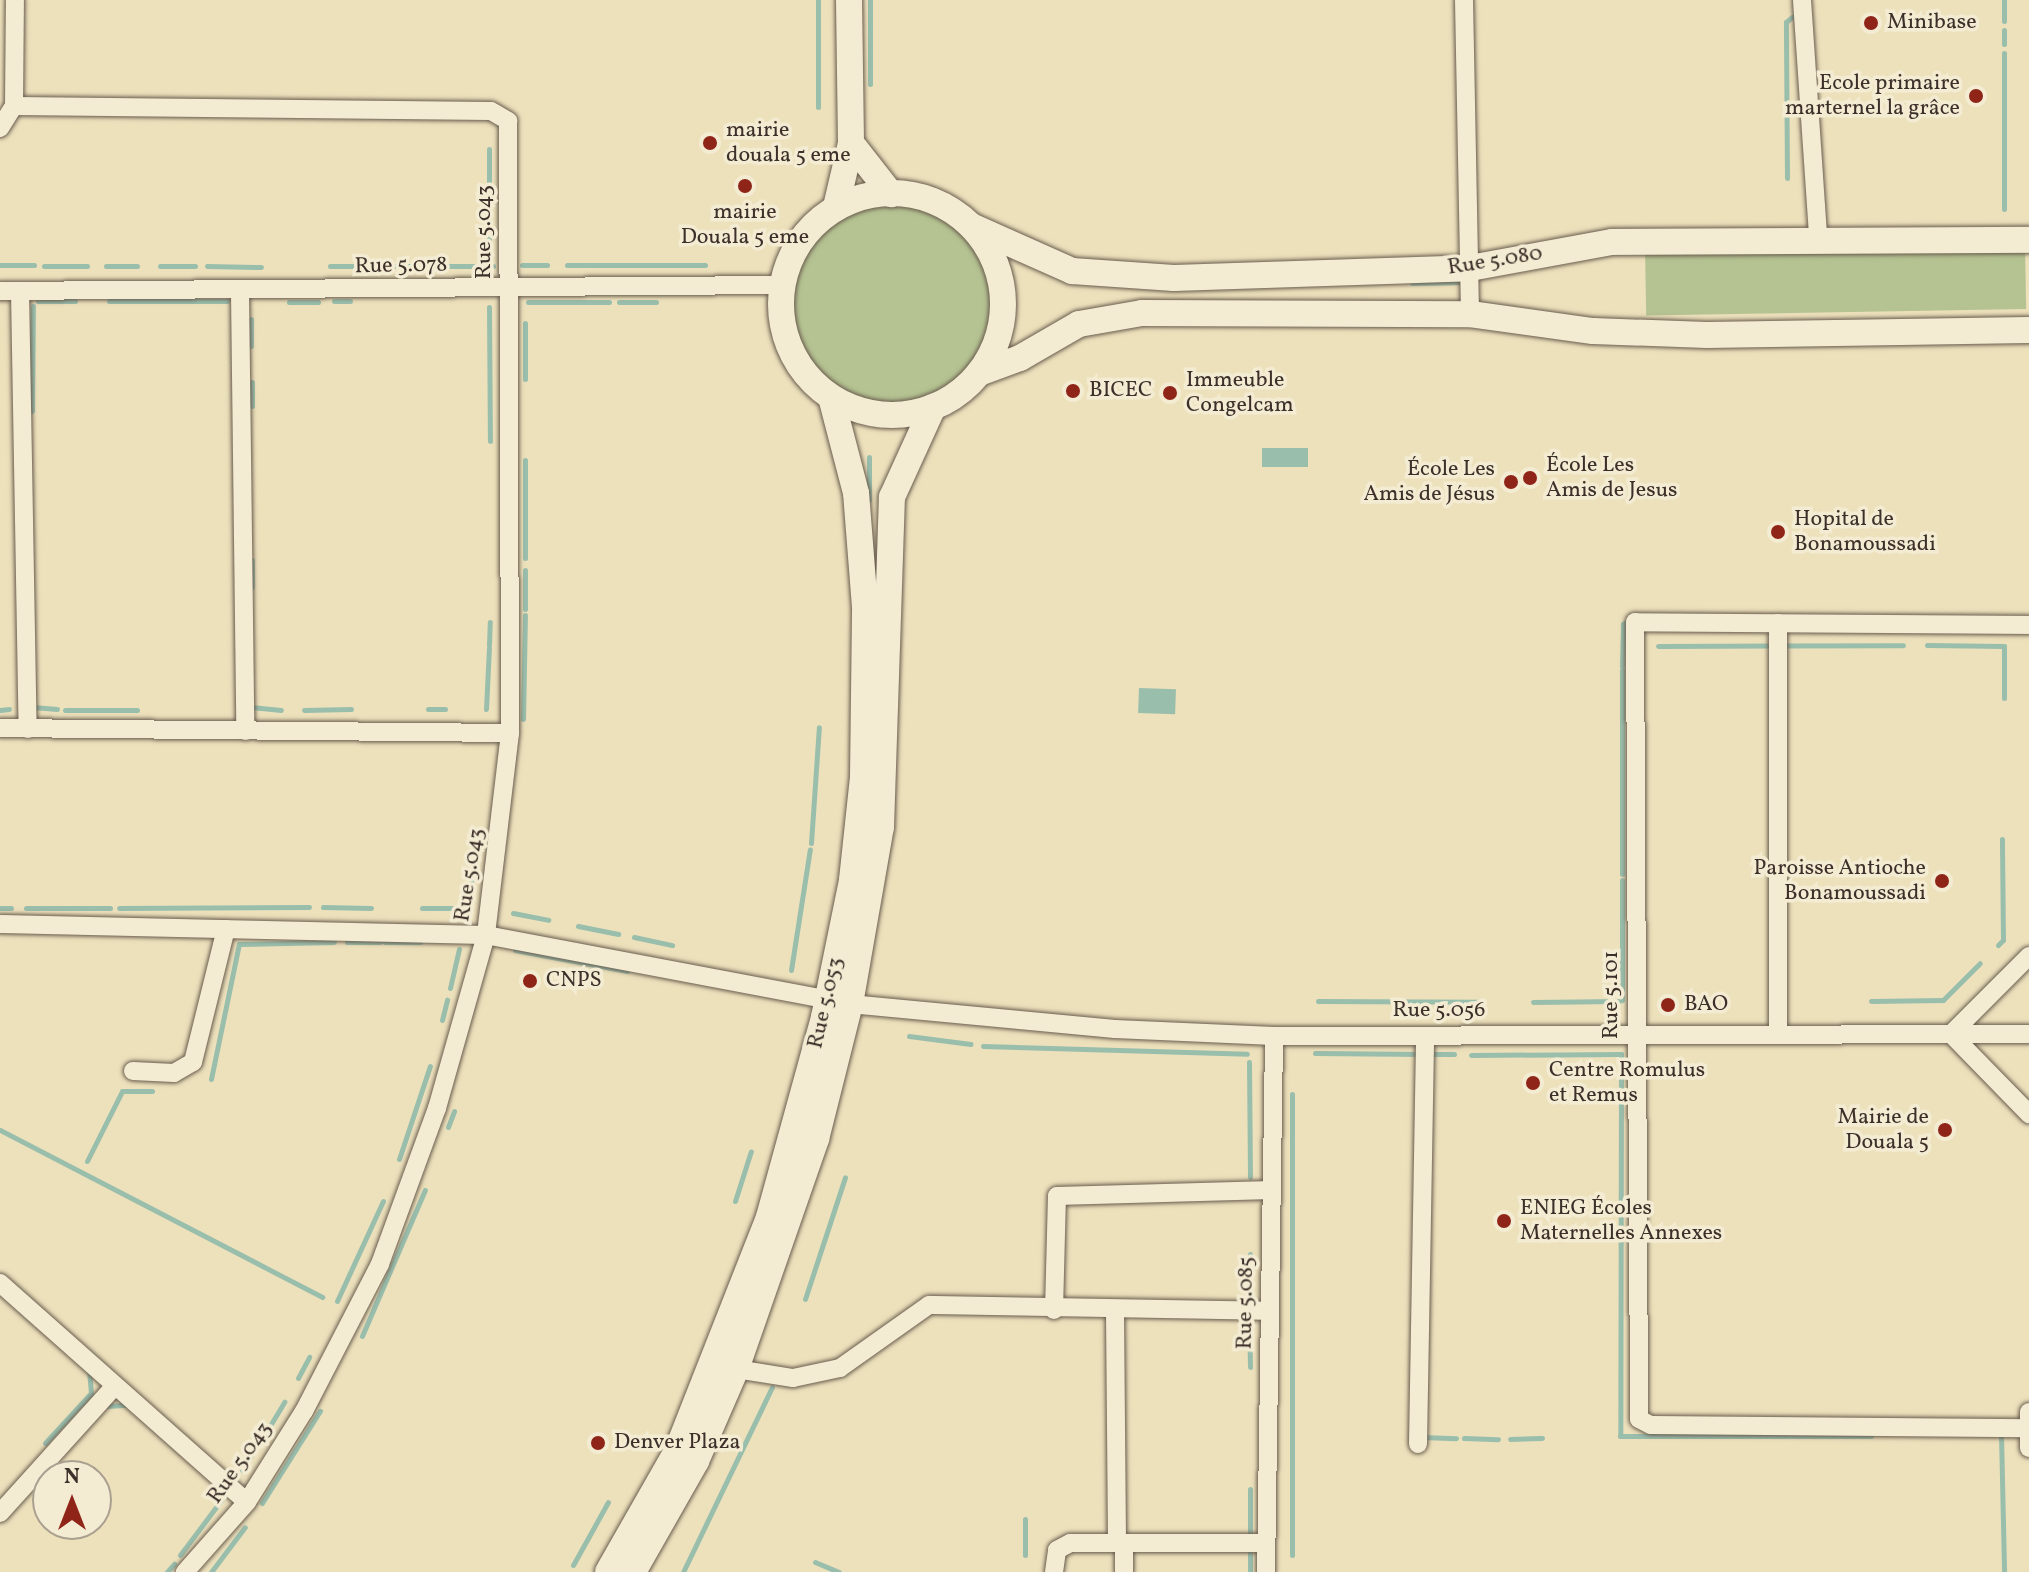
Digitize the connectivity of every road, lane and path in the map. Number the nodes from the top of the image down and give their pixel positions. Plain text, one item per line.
1 (15, 0) edge
2 (849, 0) edge
3 (1464, 0) edge
4 (1802, 0) edge
5 (14, 106) junction
6 (0, 128) edge
7 (851, 143) junction
8 (891, 194) junction
9 (836, 207) junction
10 (971, 226) junction
11 (1818, 237) junction
12 (2029, 240) edge
13 (1470, 268) junction
14 (783, 285) junction
15 (509, 289) junction
16 (0, 291) edge
17 (20, 291) junction
18 (240, 292) junction
19 (1470, 314) junction
20 (2029, 330) edge
21 (979, 373) junction
22 (831, 397) junction
23 (933, 407) junction
24 (1778, 623) junction
25 (2029, 625) edge
26 (0, 728) edge
27 (28, 729) junction
28 (245, 731) junction
29 (510, 733) junction
30 (0, 924) edge
31 (226, 929) junction
32 (486, 935) junction
33 (2029, 956) edge
34 (839, 1002) junction
35 (1636, 1034) junction
36 (1778, 1034) junction
37 (1951, 1034) junction
38 (2029, 1034) edge
39 (1274, 1036) junction
40 (1425, 1036) junction
41 (133, 1071) dead end
42 (2029, 1114) edge
43 (1272, 1190) junction
44 (0, 1283) edge
45 (1054, 1310) junction
46 (1115, 1311) junction
47 (1270, 1311) junction
48 (736, 1369) junction
49 (113, 1388) junction
50 (2029, 1412) edge
51 (2029, 1428) edge
52 (1418, 1444) dead end
53 (2029, 1448) edge
54 (247, 1502) junction
55 (0, 1513) edge
56 (1120, 1543) junction
57 (1266, 1543) junction
58 (185, 1572) edge
59 (608, 1572) edge
60 (633, 1572) edge
61 (1054, 1572) edge
62 (1124, 1572) edge
63 (1266, 1572) edge

1 - 5 street
2 - 7 main road
3 - 13 street
4 - 11 street
5 - 6 street
5 - 15 street, Rue 5.043
7 - 8 main road
7 - 9 main road
8 - 9 main road
8 - 10 main road
9 - 14 main road
10 - 13 main road, Rue 5.080
10 - 21 main road
11 - 12 main road, Rue 5.080
11 - 13 main road, Rue 5.080
13 - 19 street
14 - 15 street, Rue 5.078
14 - 22 main road
15 - 18 street, Rue 5.078
15 - 29 street, Rue 5.043
16 - 17 street, Rue 5.078
17 - 18 street, Rue 5.078
17 - 27 street
18 - 28 street
19 - 20 main road, Rue 5.080
19 - 21 main road, Rue 5.080
21 - 23 main road
22 - 23 main road
22 - 34 main road, Rue 5.053
23 - 34 main road, Rue 5.053
24 - 25 street, Rue 5.101
24 - 35 street, Rue 5.101
24 - 36 street
26 - 27 street
27 - 28 street
28 - 29 street
29 - 32 street, Rue 5.043
30 - 31 street, Rue 5.056
31 - 32 street, Rue 5.056
31 - 41 street
32 - 34 street, Rue 5.056
32 - 54 street, Rue 5.043
33 - 37 street
34 - 39 street, Rue 5.056
34 - 48 main road, Rue 5.053
34 - 59 main road, Rue 5.053
35 - 36 street, Rue 5.056
35 - 40 street, Rue 5.056
35 - 51 street, Rue 5.101
36 - 37 street, Rue 5.056
37 - 38 street, Rue 5.056
37 - 42 street
39 - 40 street, Rue 5.056
39 - 43 street, Rue 5.085
40 - 52 street
43 - 45 street
43 - 47 street, Rue 5.085
44 - 49 street
45 - 46 street
45 - 48 street
46 - 47 street
46 - 56 street
47 - 57 street, Rue 5.085
48 - 60 main road, Rue 5.053
49 - 54 street
49 - 55 street
50 - 51 street
51 - 53 street
54 - 58 street, Rue 5.043
56 - 57 street
56 - 61 street
56 - 62 street
57 - 63 street, Rue 5.085

